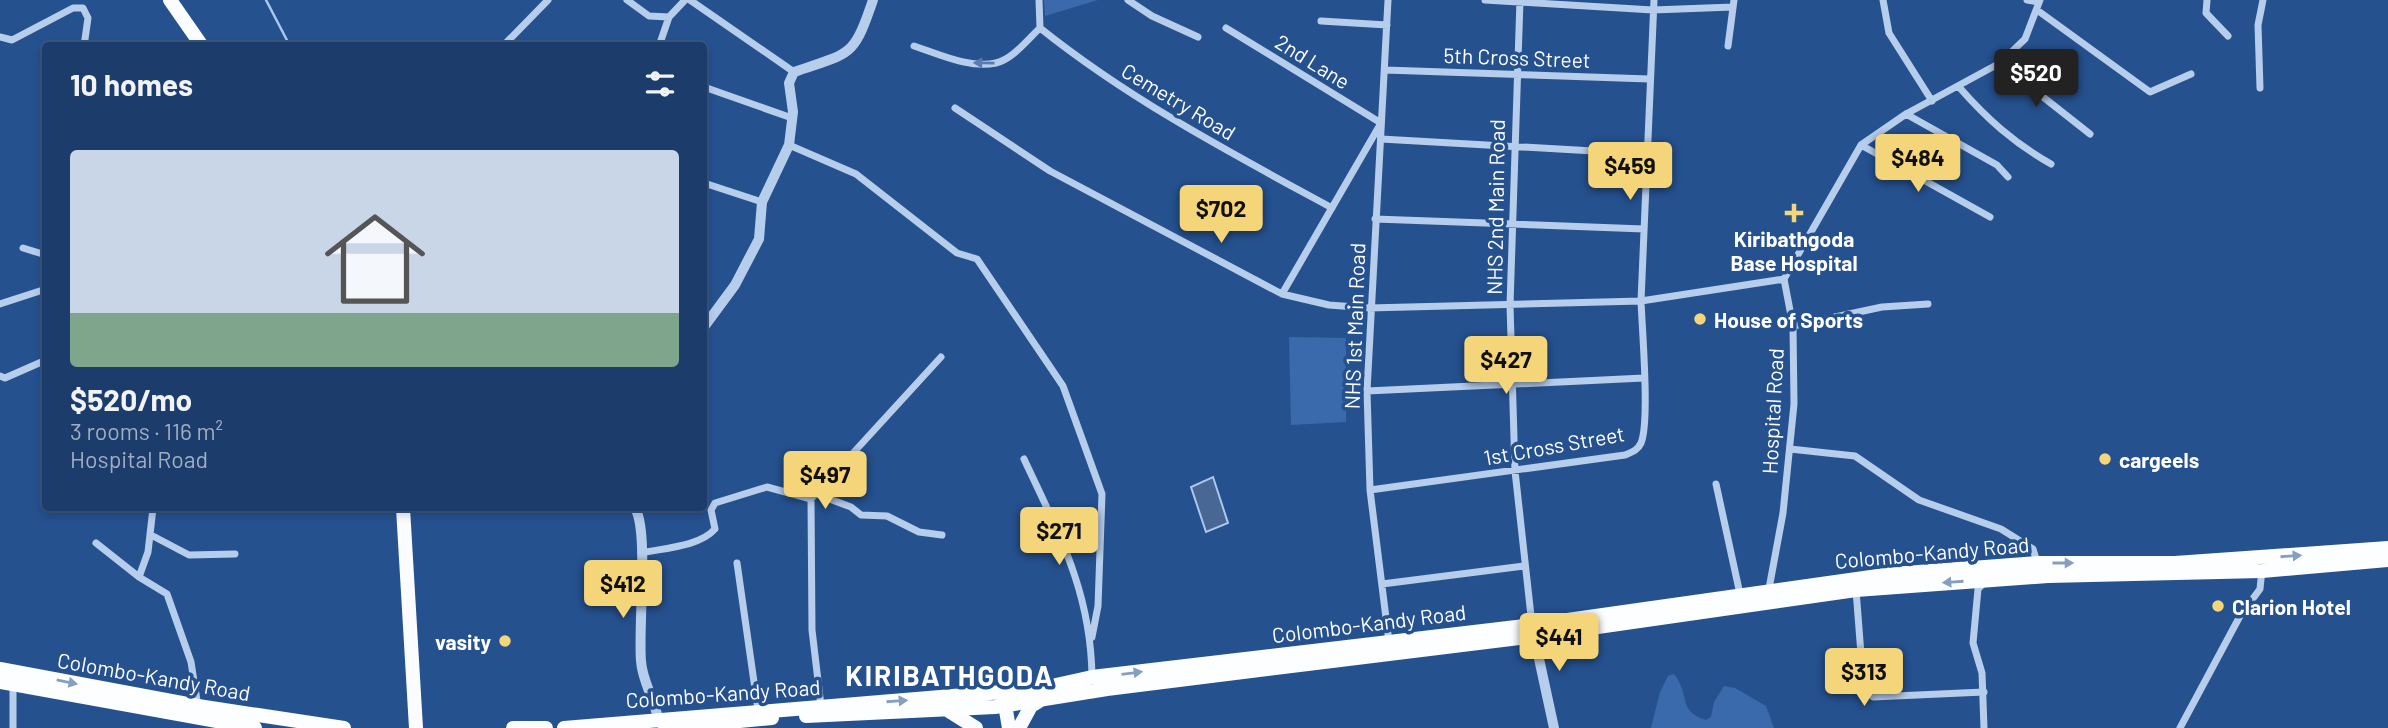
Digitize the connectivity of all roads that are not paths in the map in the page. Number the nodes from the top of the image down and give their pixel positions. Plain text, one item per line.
1 (170, 0) edge
2 (548, 0) edge
3 (627, 0) edge
4 (685, 0) edge
5 (690, 0) edge
6 (873, 0) edge
7 (1039, 0) edge
8 (1128, 0) edge
9 (1388, 0) edge
10 (1485, 0) edge
11 (1654, 0) edge
12 (1883, 0) edge
13 (2026, 0) edge
14 (2207, 0) edge
15 (2263, 0) edge
16 (1520, 1) edge
17 (1590, 3) edge
18 (1734, 4) edge
19 (2039, 4) edge
20 (1653, 10) junction
21 (669, 17) junction
22 (1321, 21) dead end
23 (1387, 25) junction
24 (1040, 28) junction
25 (1226, 28) dead end
26 (2228, 36) dead end
27 (0, 37) edge
28 (1198, 37) dead end
29 (84, 42) edge
30 (199, 42) edge
31 (507, 42) edge
32 (660, 42) edge
33 (914, 46) dead end
34 (1728, 46) dead end
35 (2000, 63) junction
36 (1385, 71) junction
37 (794, 72) junction
38 (2191, 74) dead end
39 (1517, 75) junction
40 (1649, 79) junction
41 (1959, 87) junction
42 (707, 88) edge
43 (2260, 88) dead end
44 (1932, 100) junction
45 (955, 108) dead end
46 (1906, 114) junction
47 (792, 118) junction
48 (1381, 124) junction
49 (2090, 134) dead end
50 (1381, 139) junction
51 (789, 145) junction
52 (1861, 145) junction
53 (1514, 147) junction
54 (1646, 154) junction
55 (2051, 164) dead end
56 (2008, 177) dead end
57 (707, 184) edge
58 (762, 202) junction
59 (1332, 208) junction
60 (1990, 217) dead end
61 (1375, 219) junction
62 (1512, 224) junction
63 (1644, 229) junction
64 (23, 248) dead end
65 (42, 254) edge
66 (1784, 279) junction
67 (42, 290) edge
68 (1282, 293) junction
69 (1641, 301) junction
70 (1928, 303) dead end
71 (0, 304) edge
72 (1510, 305) junction
73 (1370, 308) junction
74 (707, 323) edge
75 (1793, 326) junction
76 (941, 356) dead end
77 (42, 362) edge
78 (0, 376) edge
79 (1644, 378) junction
80 (1513, 382) junction
81 (1367, 391) junction
82 (1790, 449) junction
83 (1024, 458) dead end
84 (1515, 471) junction
85 (1716, 484) dead end
86 (1370, 489) junction
87 (814, 496) junction
88 (153, 511) edge
89 (403, 511) edge
90 (636, 511) edge
91 (151, 535) junction
92 (942, 535) dead end
93 (96, 543) dead end
94 (2388, 548) edge
95 (641, 552) junction
96 (235, 554) dead end
97 (2388, 560) edge
98 (2038, 563) junction
99 (737, 564) dead end
100 (2262, 565) junction
101 (1524, 566) junction
102 (1988, 573) junction
103 (139, 577) junction
104 (1382, 584) junction
105 (1856, 590) junction
106 (1740, 594) junction
107 (1768, 595) junction
108 (1533, 631) junction
109 (1091, 637) junction
110 (1390, 648) junction
111 (7, 677) edge
112 (1092, 677) junction
113 (1984, 692) junction
114 (1039, 701) junction
115 (1001, 702) junction
116 (821, 706) junction
117 (949, 711) junction
118 (198, 712) junction
119 (763, 719) edge
120 (662, 723) edge
121 (13, 728) edge
122 (255, 728) edge
123 (344, 728) edge
124 (416, 728) edge
125 (513, 728) edge
126 (546, 728) edge
127 (564, 728) edge
128 (976, 728) edge
129 (1000, 728) edge
130 (1009, 728) edge
131 (1019, 728) edge
132 (1554, 728) edge
133 (1984, 728) edge
134 (2180, 728) edge

1 - 30 main road
2 - 31 street
3 - 21 street
4 - 21 street
5 - 37 street
6 - 37 street
7 - 24 street
8 - 28 street
9 - 23 street, NHS 1st Main Road
10 - 16 street
11 - 20 street, 1st Cross Street
12 - 44 street
13 - 19 street
14 - 26 street
15 - 43 street
16 - 17 street
16 - 39 street, NHS 2nd Main Road
17 - 20 street
18 - 20 street
18 - 34 street
19 - 35 street
19 - 38 street
20 - 40 street, 1st Cross Street
21 - 32 street
22 - 23 street
23 - 36 street, NHS 1st Main Road
24 -> 33 street
24 - 59 street, Cemetry Road
25 - 48 street, 2nd Lane
27 - 29 street
35 - 41 street
35 - 49 street
36 - 39 street, 5th Cross Street
36 - 48 street, NHS 1st Main Road
37 - 47 street
39 - 40 street, 5th Cross Street
39 - 53 street, NHS 2nd Main Road
40 - 54 street, 1st Cross Street
41 - 44 street
41 - 55 street
42 - 47 street
44 - 46 street
45 - 68 street
46 - 52 street
46 - 56 street
47 - 51 street
48 - 50 street, NHS 1st Main Road
48 - 59 street
50 - 53 street
50 - 61 street, NHS 1st Main Road
51 - 58 street
51 - 109 street
52 - 60 street
52 - 66 street
53 - 54 street
53 - 62 street, NHS 2nd Main Road
54 - 63 street, 1st Cross Street
57 - 58 street
58 - 74 street
59 - 68 street
61 - 62 street
61 - 73 street, NHS 1st Main Road
62 - 63 street
62 - 72 street, NHS 2nd Main Road
63 - 69 street, 1st Cross Street
64 - 65 street
66 - 69 street
66 - 75 street, Hospital Road
67 - 71 street
68 - 73 street
69 - 72 street
69 - 79 street, 1st Cross Street
70 - 75 street
72 - 73 street
72 - 80 street, NHS 2nd Main Road
73 - 81 street, NHS 1st Main Road
75 - 82 street, Hospital Road
76 - 87 street
77 - 78 street
79 - 80 street
79 - 84 street, 1st Cross Street
80 - 81 street
80 - 84 street, NHS 2nd Main Road
81 - 86 street, NHS 1st Main Road
82 - 98 street
82 - 107 street, Hospital Road
83 - 109 street
84 - 86 street, 1st Cross Street
84 - 101 street, NHS 2nd Main Road
85 - 106 street
86 - 104 street, NHS 1st Main Road
87 - 92 street
87 - 95 street
87 - 116 street
88 - 91 street
89 - 124 main road
90 - 95 street
91 - 96 street
91 - 103 street
93 - 103 street
100 -> 94 highway, Colombo-Kandy Road
95 - 120 street
97 - 100 highway, Colombo-Kandy Road
98 -> 100 highway, Colombo-Kandy Road
98 - 102 highway, Colombo-Kandy Road
99 - 119 street
100 - 102 highway, Colombo-Kandy Road
100 - 134 street
101 - 104 street
101 - 108 street, NHS 2nd Main Road
102 -> 105 highway, Colombo-Kandy Road
102 - 107 highway, Colombo-Kandy Road
102 - 113 street
103 - 118 street
104 - 110 street, NHS 1st Main Road
105 - 107 highway, Colombo-Kandy Road
105 - 113 street
106 - 107 highway, Colombo-Kandy Road
106 - 108 highway, Colombo-Kandy Road
107 - 108 highway, Colombo-Kandy Road
108 - 110 highway, Colombo-Kandy Road
108 - 132 street
109 - 112 street
112 -> 110 highway, Colombo-Kandy Road
110 - 114 highway, Colombo-Kandy Road
111 - 118 highway, Colombo-Kandy Road
111 - 121 street
112 - 115 highway, Colombo-Kandy Road
113 - 133 street
114 - 115 highway, Colombo-Kandy Road
114 - 131 main road
116 -> 115 highway, Colombo-Kandy Road
115 - 117 highway, Colombo-Kandy Road
115 - 129 main road
115 - 130 main road
116 - 119 highway, Colombo-Kandy Road
117 - 119 highway, Colombo-Kandy Road
117 - 128 main road
118 - 122 highway, Colombo-Kandy Road
118 - 123 highway, Colombo-Kandy Road
119 - 120 highway, Colombo-Kandy Road
120 - 127 highway, Colombo-Kandy Road
125 - 126 highway

